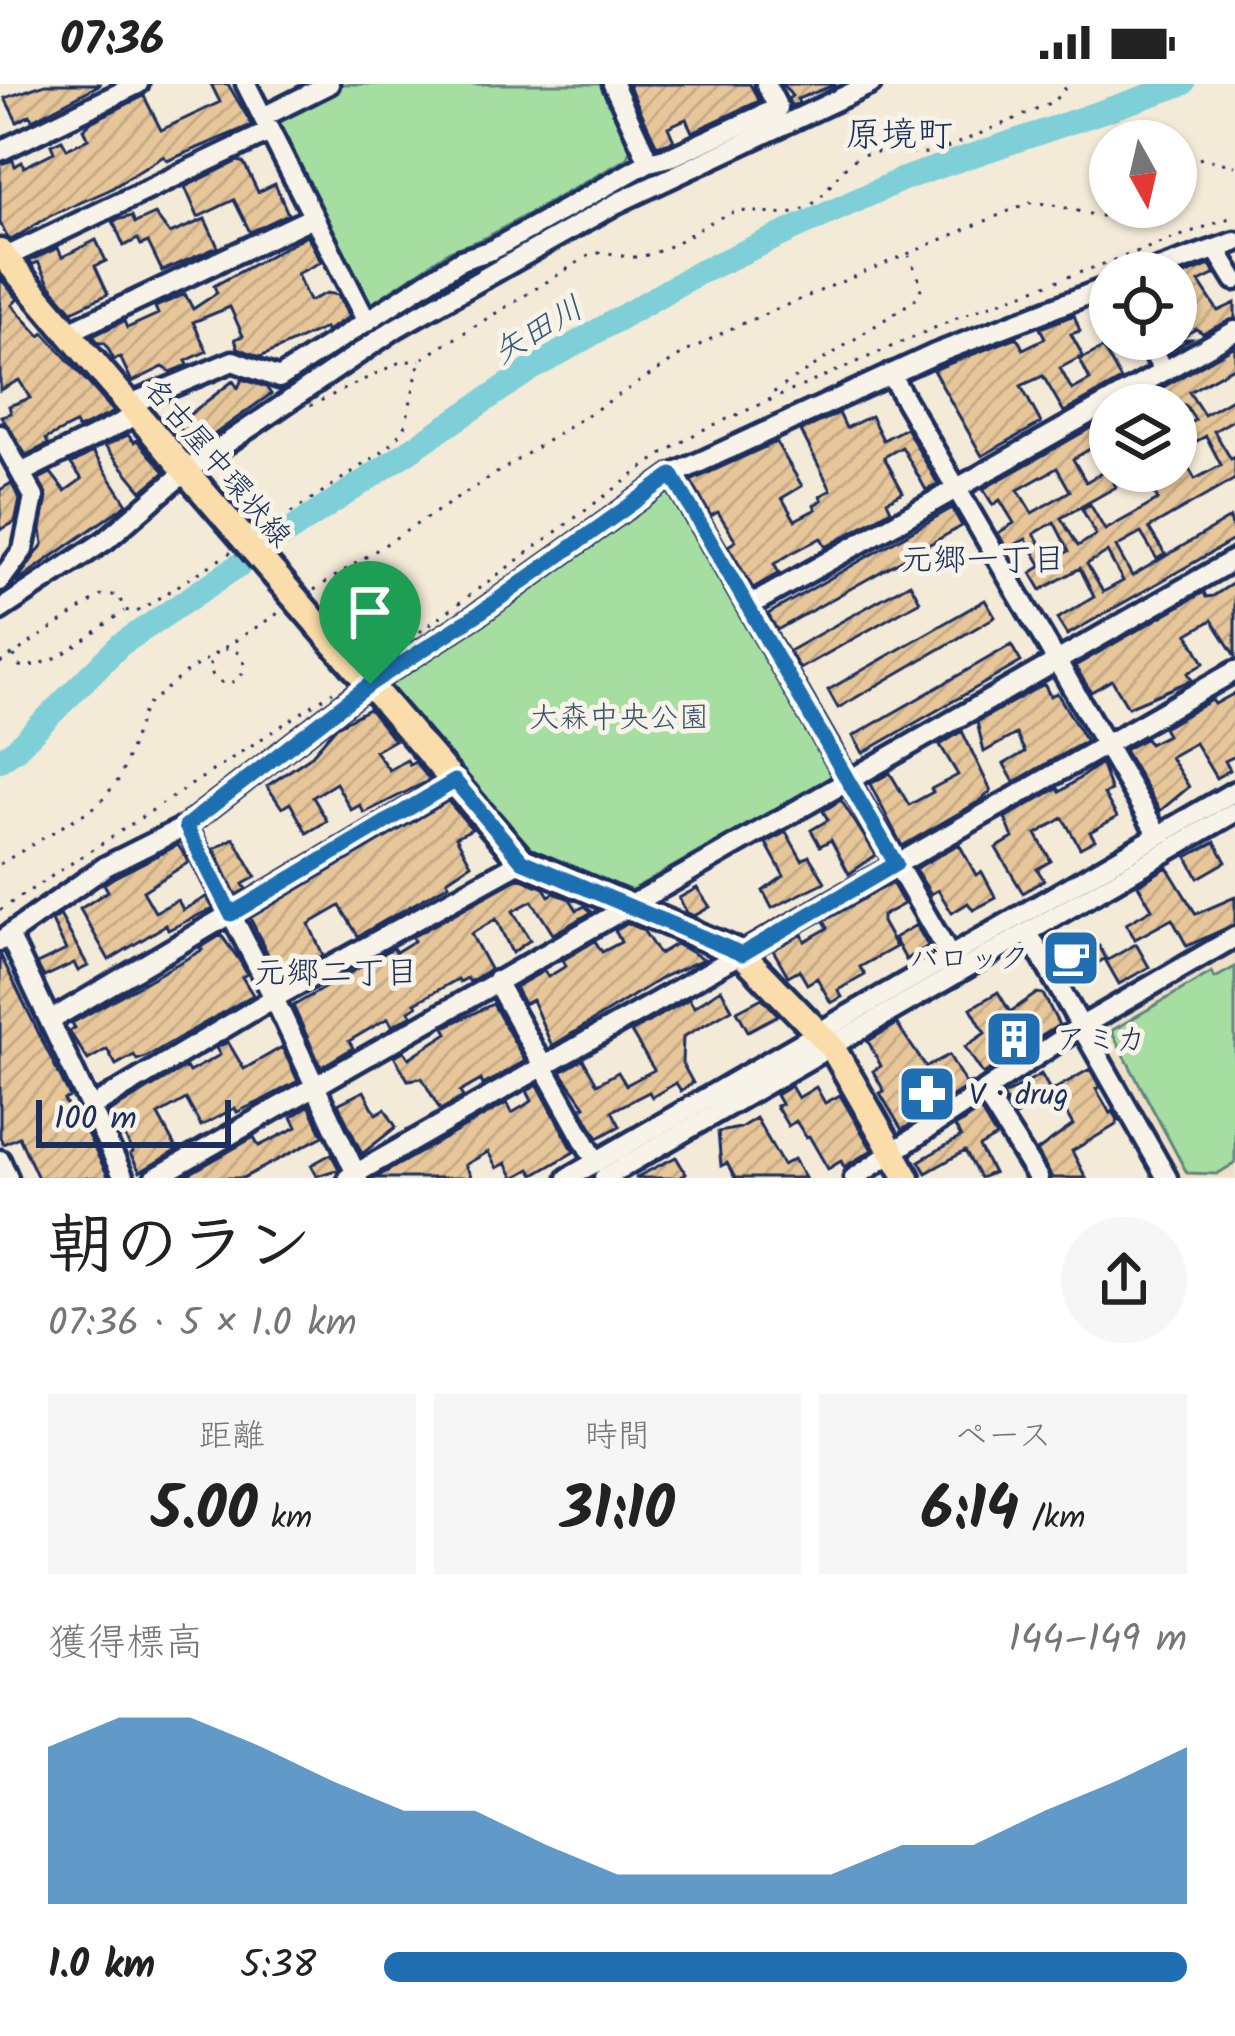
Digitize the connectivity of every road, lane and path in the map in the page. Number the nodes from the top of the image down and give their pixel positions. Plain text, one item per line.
1 (138, 84) edge
2 (246, 84) edge
3 (329, 84) edge
4 (613, 84) edge
5 (766, 84) edge
6 (872, 84) edge
7 (1069, 84) edge
8 (266, 125) junction
9 (0, 151) edge
10 (1197, 160) edge
11 (649, 162) junction
12 (1235, 166) edge
13 (1089, 213) edge
14 (311, 218) junction
15 (1226, 245) edge
16 (908, 254) junction
17 (1197, 255) edge
18 (2, 257) edge
19 (1235, 280) edge
20 (1089, 294) edge
21 (367, 322) junction
22 (1235, 331) edge
23 (69, 332) junction
24 (420, 360) junction
25 (1157, 360) edge
26 (1164, 371) junction
27 (890, 374) junction
28 (770, 400) dead end
29 (134, 409) junction
30 (305, 409) dead end
31 (0, 435) edge
32 (13, 471) edge
33 (672, 475) junction
34 (194, 479) junction
35 (958, 487) junction
36 (254, 537) dead end
37 (236, 549) dead end
38 (1235, 560) edge
39 (0, 581) edge
40 (315, 590) dead end
41 (295, 602) dead end
42 (749, 607) junction
43 (0, 610) edge
44 (125, 610) junction
45 (214, 654) junction
46 (14, 655) junction
47 (0, 663) edge
48 (1057, 663) junction
49 (1235, 670) edge
50 (359, 672) junction
51 (1105, 746) junction
52 (455, 781) junction
53 (848, 782) junction
54 (1235, 791) edge
55 (1235, 812) edge
56 (186, 826) junction
57 (1158, 835) junction
58 (522, 861) junction
59 (0, 864) edge
60 (896, 864) junction
61 (629, 903) junction
62 (0, 910) edge
63 (231, 914) junction
64 (1028, 933) junction
65 (1235, 937) edge
66 (4, 938) edge
67 (742, 954) junction
68 (950, 955) junction
69 (496, 981) junction
70 (274, 998) junction
71 (51, 1020) junction
72 (1080, 1027) junction
73 (826, 1040) junction
74 (544, 1067) junction
75 (313, 1085) junction
76 (984, 1092) junction
77 (92, 1108) junction
78 (893, 1155) junction
79 (0, 1160) edge
80 (600, 1170) edge
81 (354, 1177) edge
82 (8, 1178) edge
83 (124, 1178) edge
84 (155, 1178) edge
85 (568, 1178) edge
86 (854, 1178) edge
87 (907, 1178) edge
88 (1038, 1178) edge
89 (1167, 1178) edge

1 - 9 street
2 - 8 street
3 - 8 street
4 - 11 street
5 - 11 street
6 - 34 street
7 - 24 path
8 - 14 street
8 - 18 street
10 - 12 path
11 - 21 street
13 - 16 path
14 - 21 street
14 - 23 street
15 - 17 street
15 - 19 street
16 - 28 path
16 - 40 path
18 - 23 main road, 名古屋中環状線
20 - 27 street
21 - 29 street
22 - 26 street
23 - 29 main road, 名古屋中環状線
24 - 30 path
24 - 36 path
25 - 26 street
26 - 35 street
27 - 33 street
27 - 35 street
29 - 32 street
29 - 34 main road, 名古屋中環状線
31 - 32 street
32 - 39 street
33 - 42 street
33 - 50 street
34 - 43 street
34 - 50 main road, 名古屋中環状線, bridge
35 - 42 street
35 - 48 street
37 - 44 path
38 - 48 street
41 - 45 path
42 - 53 street
44 - 46 path
44 - 46 path
45 - 45 path
45 - 59 path
46 - 47 path
48 - 51 street
48 - 53 street
49 - 51 street
50 - 52 main road, 名古屋中環状線
50 - 56 street
50 - 62 path
51 - 57 street
51 - 60 street
52 - 58 main road, 名古屋中環状線
52 - 63 street
53 - 60 street
53 - 61 street
54 - 57 street
55 - 64 street
56 - 63 street
56 - 66 street
57 - 68 street
58 - 61 main road, 名古屋中環状線
58 - 70 street
60 - 67 street
60 - 68 street
61 - 67 main road, 名古屋中環状線
61 - 69 street
63 - 70 street
63 - 71 street
64 - 72 street
64 - 73 street
65 - 72 street
66 - 71 street
67 - 73 main road, 名古屋中環状線
67 - 74 street
68 - 73 street
69 - 74 street
69 - 75 street
70 - 75 street
70 - 77 street
71 - 77 street
72 - 76 street
72 - 89 street
73 - 78 main road, 名古屋中環状線
73 - 80 street
74 - 80 street
74 - 81 street
75 - 81 street
75 - 84 street
76 - 78 street
76 - 88 street
77 - 83 street
78 - 86 street
78 - 87 main road, 名古屋中環状線
79 - 82 street
80 - 85 street

